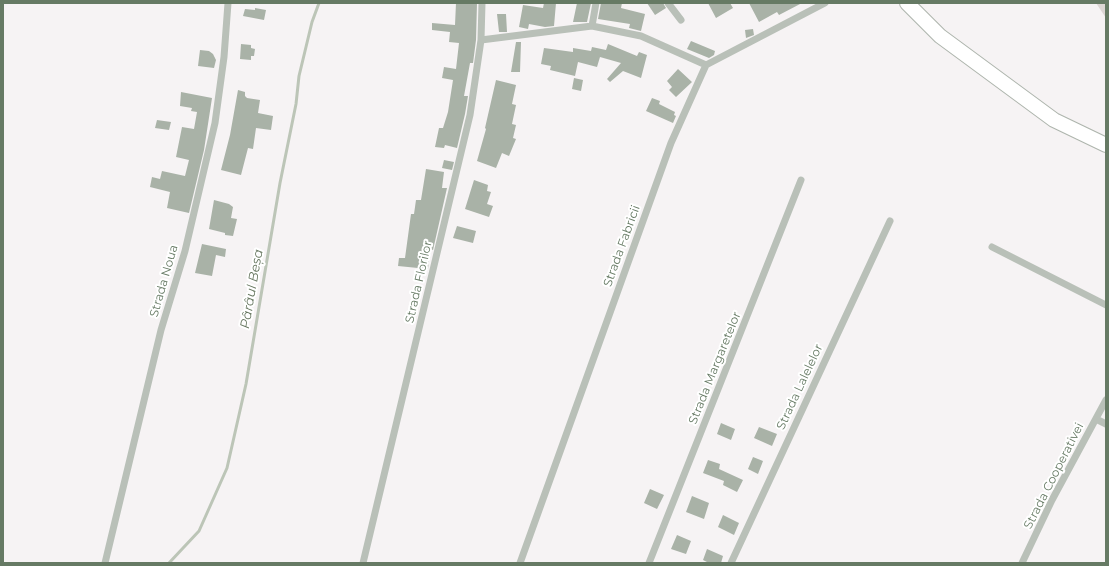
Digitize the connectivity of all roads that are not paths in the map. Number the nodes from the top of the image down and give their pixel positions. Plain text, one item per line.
1 (228, 3) edge
2 (482, 3) edge
3 (596, 3) edge
4 (668, 3) edge
5 (825, 3) edge
6 (907, 3) edge
7 (681, 20) dead end
8 (592, 26) junction
9 (482, 40) junction
10 (706, 65) junction
11 (1106, 145) edge
12 (801, 180) dead end
13 (890, 221) dead end
14 (992, 247) dead end
15 (1106, 305) edge
16 (1106, 400) edge
17 (1096, 419) junction
18 (1106, 424) edge
19 (105, 563) edge
20 (363, 563) edge
21 (520, 563) edge
22 (649, 563) edge
23 (731, 563) edge
24 (1022, 563) edge

1 - 19 street, Strada Noua
2 - 9 street, Strada Florilor
3 - 8 street
4 - 7 street
5 - 10 street
6 - 11 main road
8 - 9 street
8 - 10 street
9 - 20 street, Strada Florilor
10 - 21 street, Strada Fabricii
12 - 22 street, Strada Margaretelor
13 - 23 street, Strada Lalelelor
14 - 15 street
16 - 17 street, Strada Cooperativei
17 - 18 street
17 - 24 street, Strada Cooperativei

